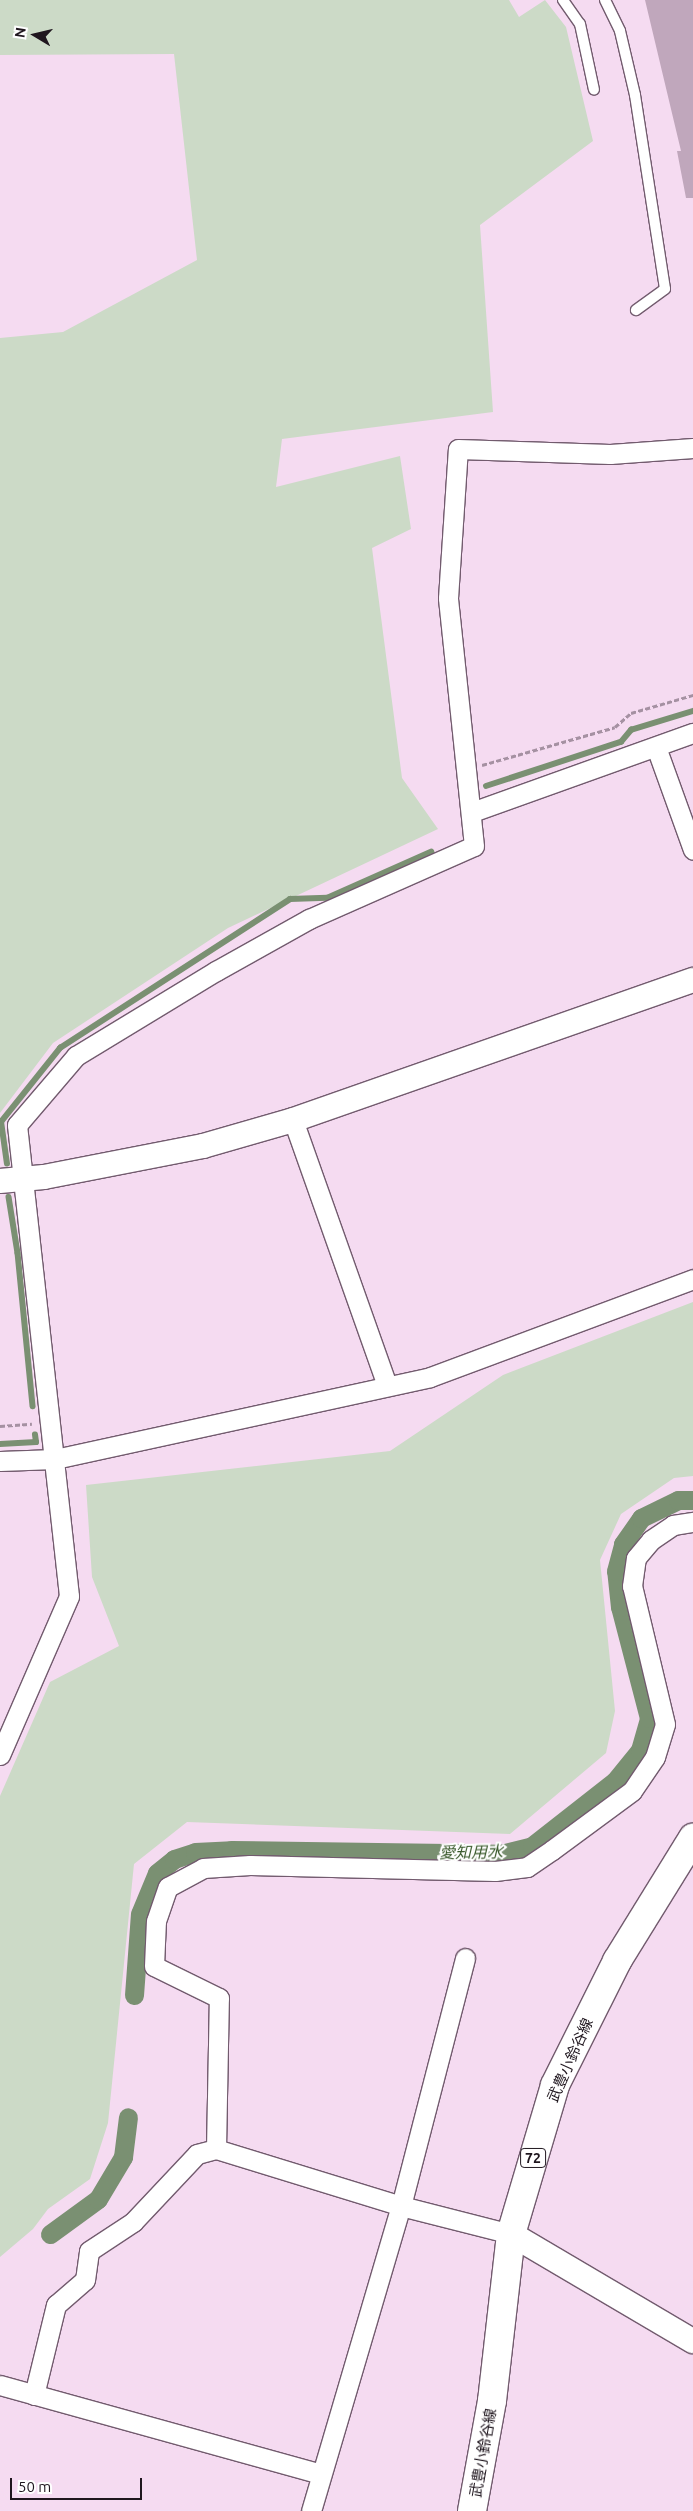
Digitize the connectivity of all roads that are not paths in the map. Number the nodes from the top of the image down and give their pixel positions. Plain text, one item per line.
1 (563, 0) edge
2 (605, 0) edge
3 (594, 90) dead end
4 (636, 310) dead end
5 (693, 448) edge
6 (693, 733) edge
7 (656, 746) junction
8 (472, 812) junction
9 (693, 850) edge
10 (693, 980) edge
11 (293, 1120) junction
12 (25, 1180) junction
13 (0, 1181) edge
14 (693, 1279) edge
15 (387, 1386) junction
16 (55, 1459) junction
17 (0, 1461) edge
18 (693, 1522) edge
19 (0, 1754) edge
20 (693, 1838) edge
21 (465, 1958) dead end
22 (216, 2150) junction
23 (401, 2206) junction
24 (511, 2234) junction
25 (693, 2342) edge
26 (0, 2385) edge
27 (34, 2395) junction
28 (321, 2474) junction
29 (311, 2511) edge
30 (472, 2511) edge

1 - 3 lane
2 - 4 lane
5 - 8 street
6 - 7 street
7 - 8 street
7 - 9 street
8 - 12 street
10 - 11 street
11 - 12 street
11 - 15 street
12 - 13 street
12 - 16 street
14 - 15 street
15 - 16 street
16 - 17 street
16 - 19 street
18 - 22 street
20 - 24 main road, 武豊小鈴谷線 / 72
21 - 23 street
22 - 23 street
22 - 27 street
23 - 24 street
23 - 28 street
24 - 25 street
24 - 30 main road, 武豊小鈴谷線 / 72
26 - 27 street
27 - 28 street
28 - 29 street

